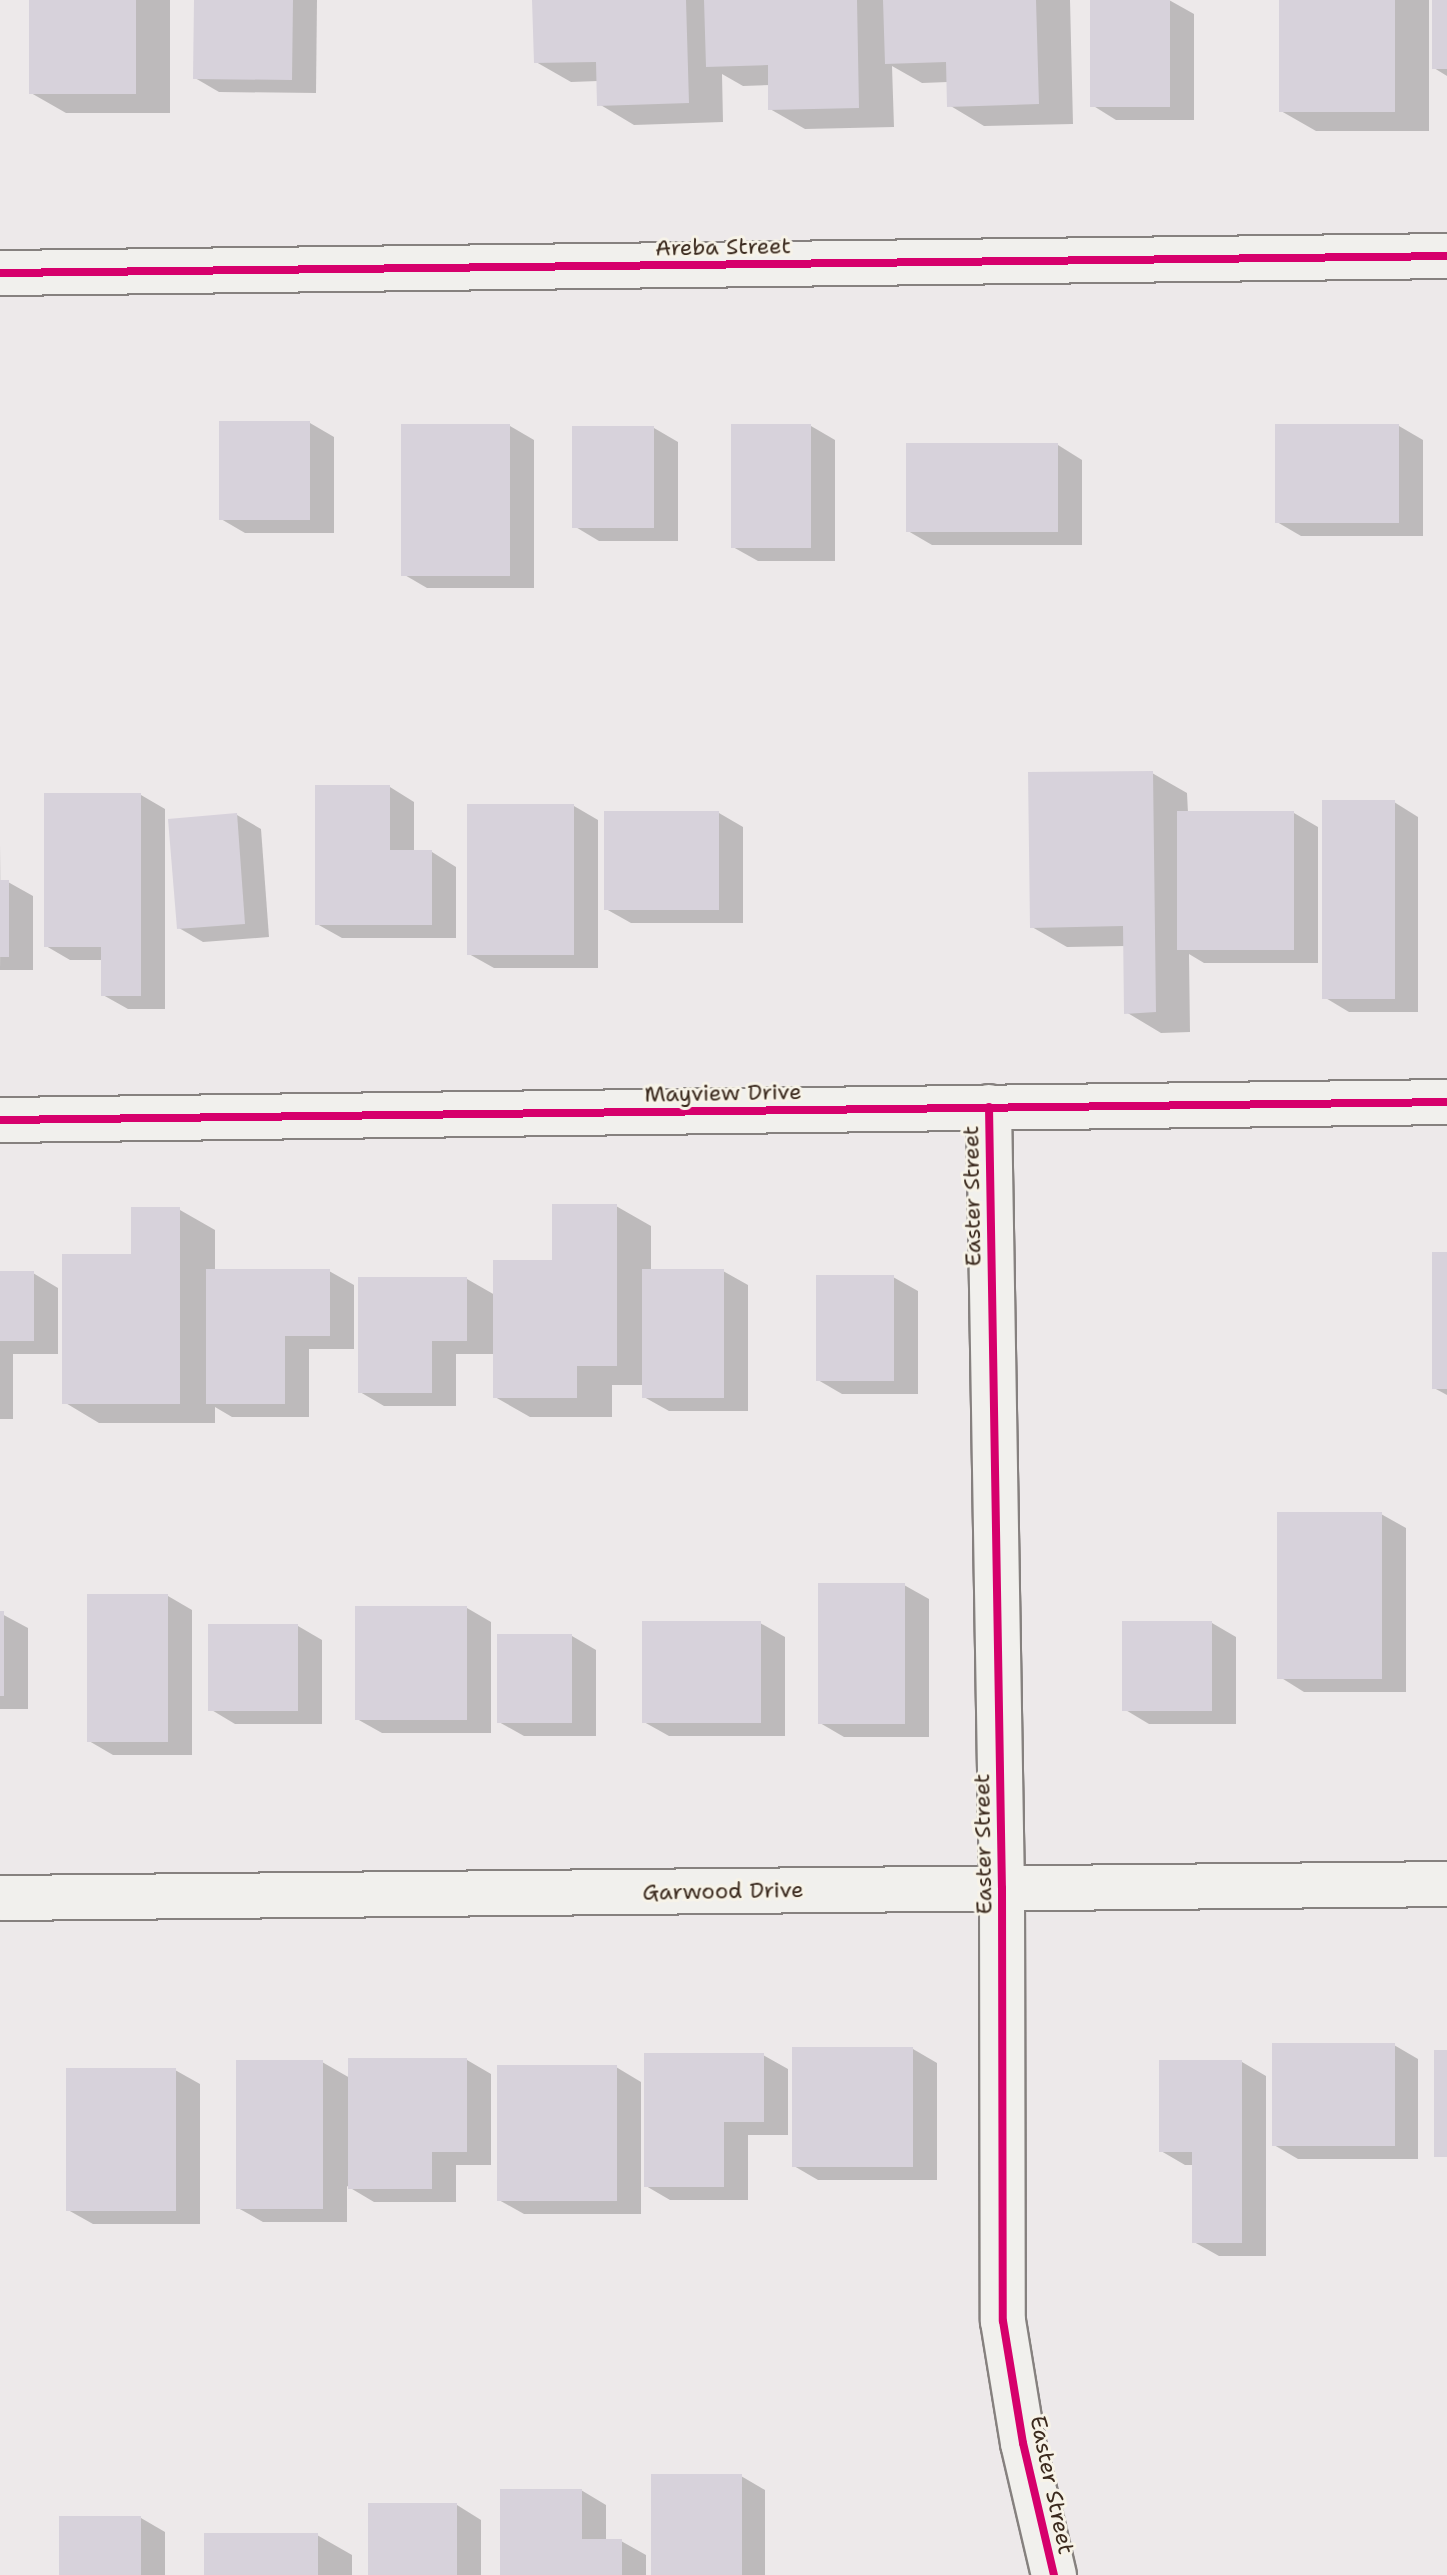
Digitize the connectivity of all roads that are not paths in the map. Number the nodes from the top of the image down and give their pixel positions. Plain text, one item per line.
1 (1447, 256) edge
2 (0, 273) edge
3 (1447, 1102) edge
4 (989, 1107) junction
5 (0, 1120) edge
6 (1447, 1884) edge
7 (1002, 1888) junction
8 (0, 1898) edge
9 (1054, 2575) edge

1 - 2 street, Areba Street
3 - 4 street, Mayview Drive
4 - 5 street, Mayview Drive
4 - 7 street, Easter Street
6 - 7 street, Garwood Drive
7 - 8 street, Garwood Drive
7 - 9 street, Easter Street

